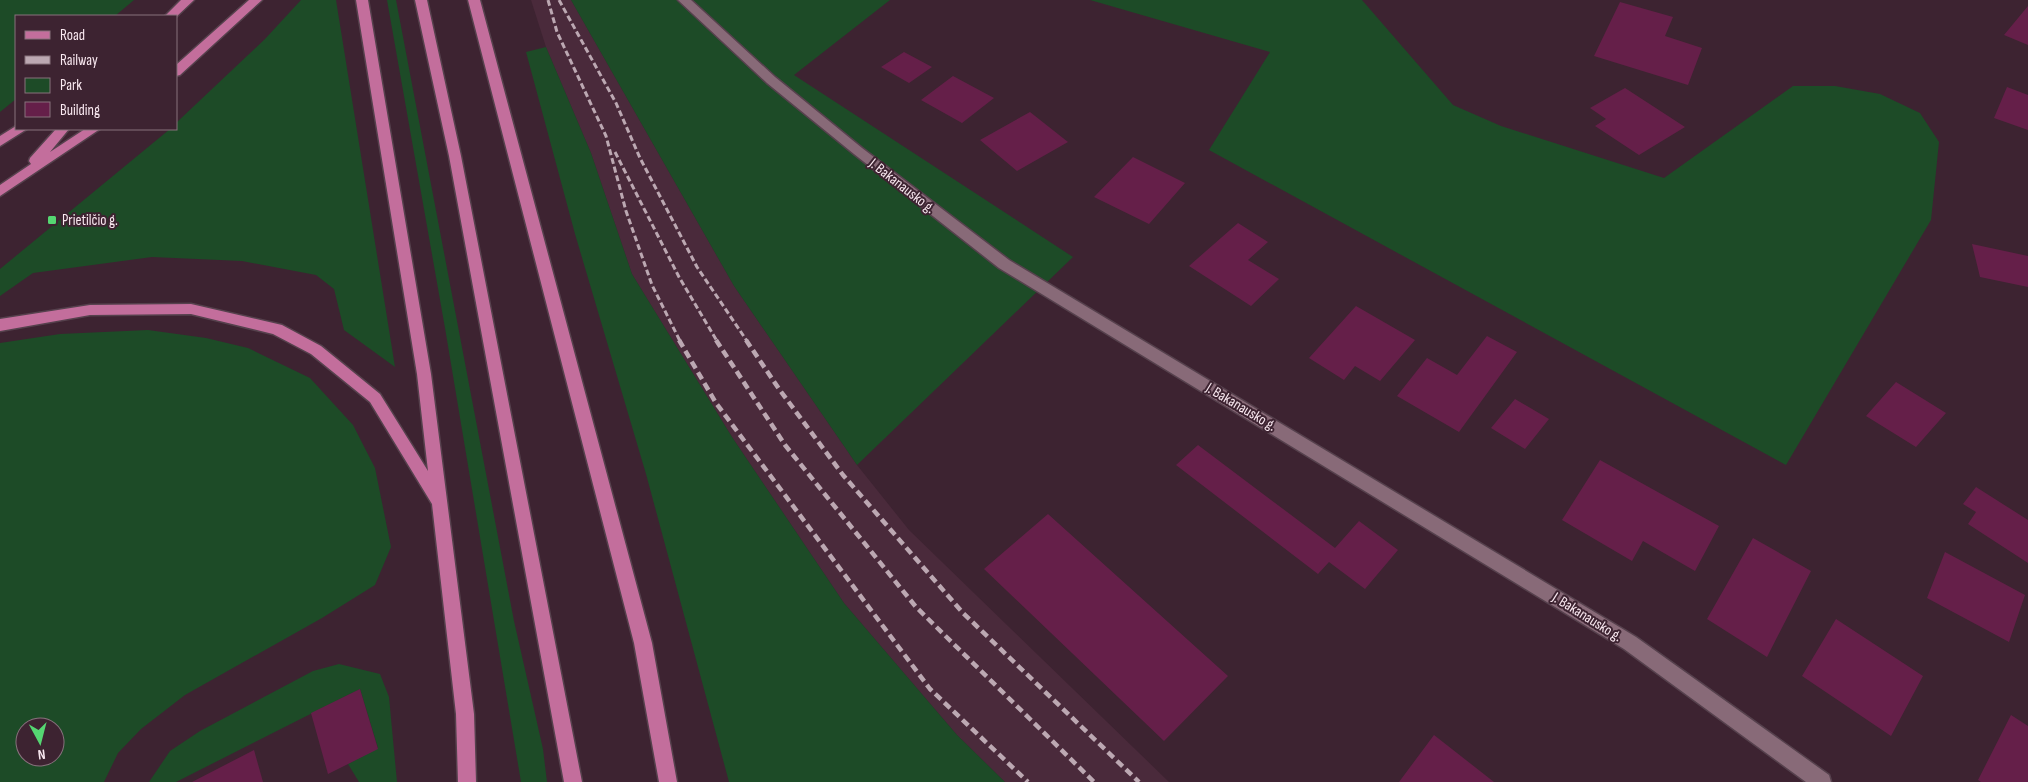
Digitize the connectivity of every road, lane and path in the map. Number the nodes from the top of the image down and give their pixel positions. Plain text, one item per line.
1 (188, 0) edge
2 (256, 0) edge
3 (362, 0) edge
4 (421, 0) edge
5 (474, 0) edge
6 (684, 0) edge
7 (172, 15) edge
8 (178, 70) edge
9 (19, 130) edge
10 (62, 130) edge
11 (92, 130) edge
12 (0, 142) edge
13 (24, 173) junction
14 (0, 191) edge
15 (0, 325) edge
16 (439, 503) junction
17 (467, 782) edge
18 (573, 782) edge
19 (668, 782) edge
20 (1822, 782) edge

1 - 7 main road
2 - 8 main road
3 - 16 main road
4 - 18 main road
5 - 19 main road
6 - 20 street, J. Bakanausko g.
9 - 12 main road
10 - 13 main road
11 - 13 main road
13 - 14 main road
15 - 16 main road
16 - 17 main road

